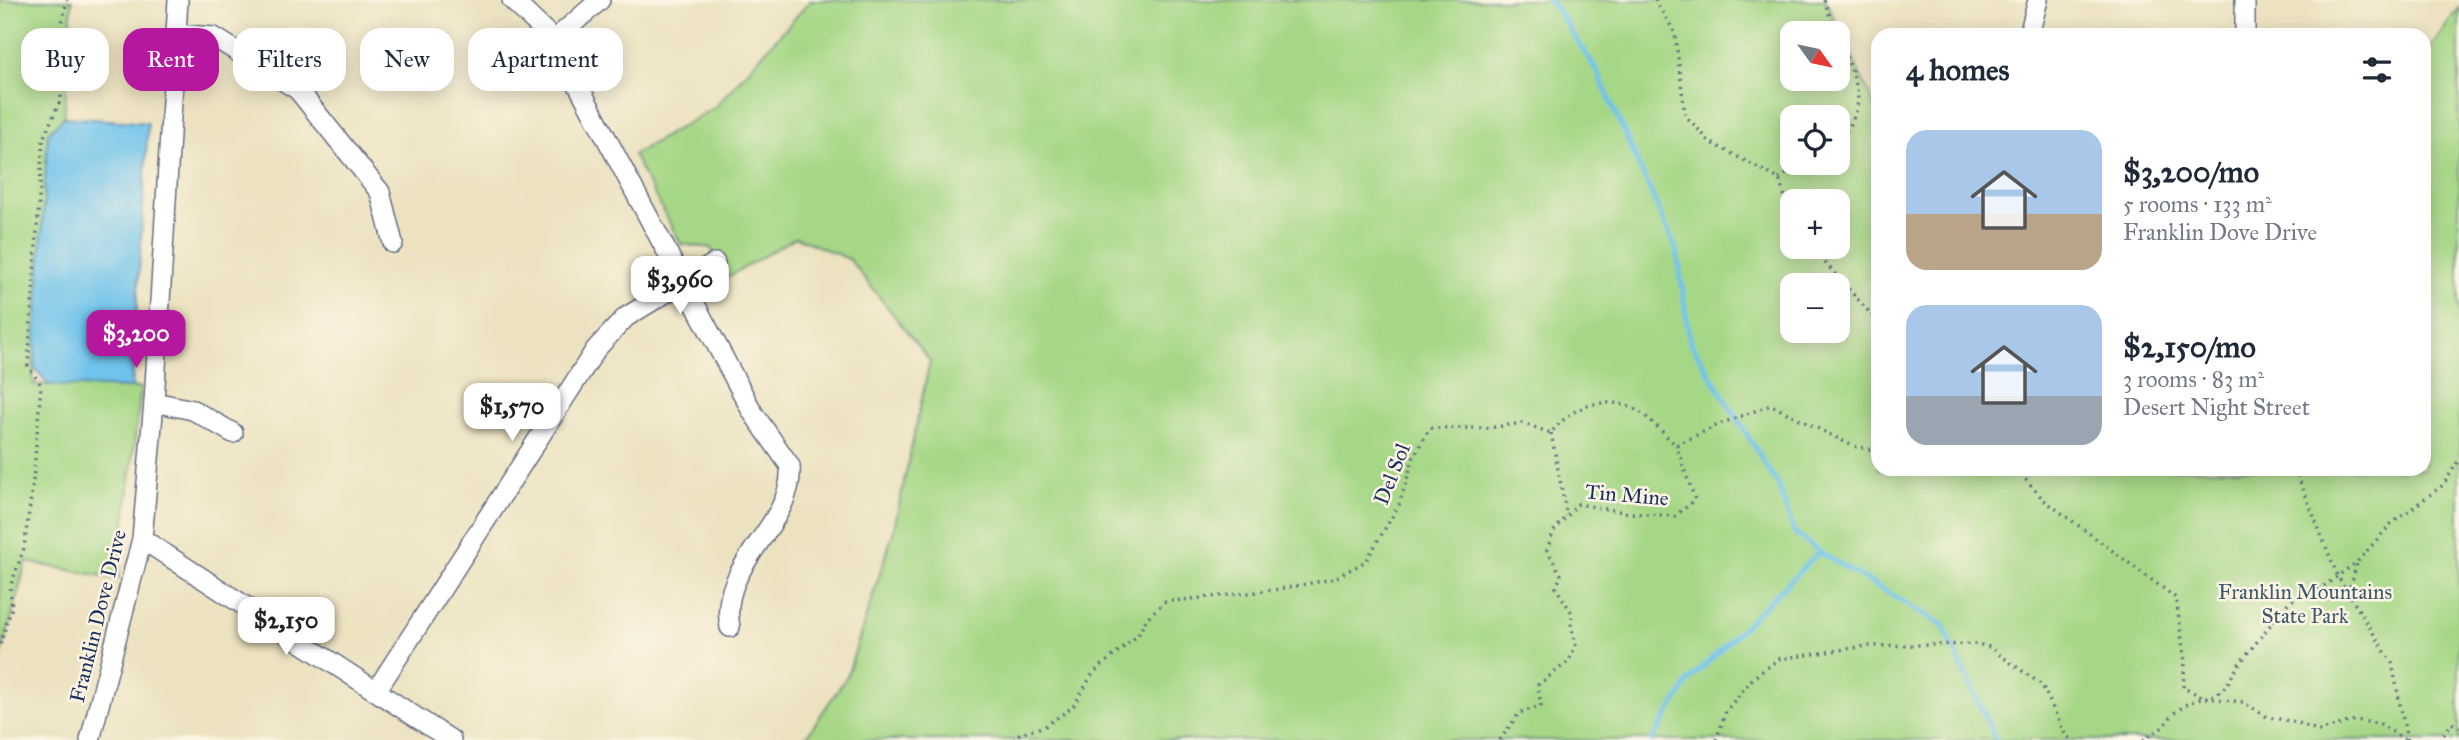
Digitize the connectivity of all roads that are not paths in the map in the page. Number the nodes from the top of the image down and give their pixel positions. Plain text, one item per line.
1 (178, 0) edge
2 (512, 0) edge
3 (600, 0) edge
4 (2038, 0) edge
5 (2245, 0) edge
6 (176, 28) edge
7 (541, 28) edge
8 (568, 28) edge
9 (2031, 28) edge
10 (2245, 28) edge
11 (219, 40) edge
12 (172, 91) edge
13 (582, 91) edge
14 (393, 243) dead end
15 (715, 262) dead end
16 (684, 281) junction
17 (154, 402) junction
18 (233, 433) dead end
19 (142, 539) junction
20 (730, 626) dead end
21 (376, 691) junction
22 (90, 740) edge
23 (451, 740) edge

1 - 6 street, Franklin Dove Drive
2 - 7 street
3 - 8 street
4 - 9 street
5 - 10 street
11 - 14 street
12 - 17 street, Franklin Dove Drive
13 - 16 street
15 - 16 street
16 - 20 street
16 - 21 street
17 - 18 street
17 - 19 street, Franklin Dove Drive
19 - 21 street
19 - 22 street, Franklin Dove Drive
21 - 23 street

